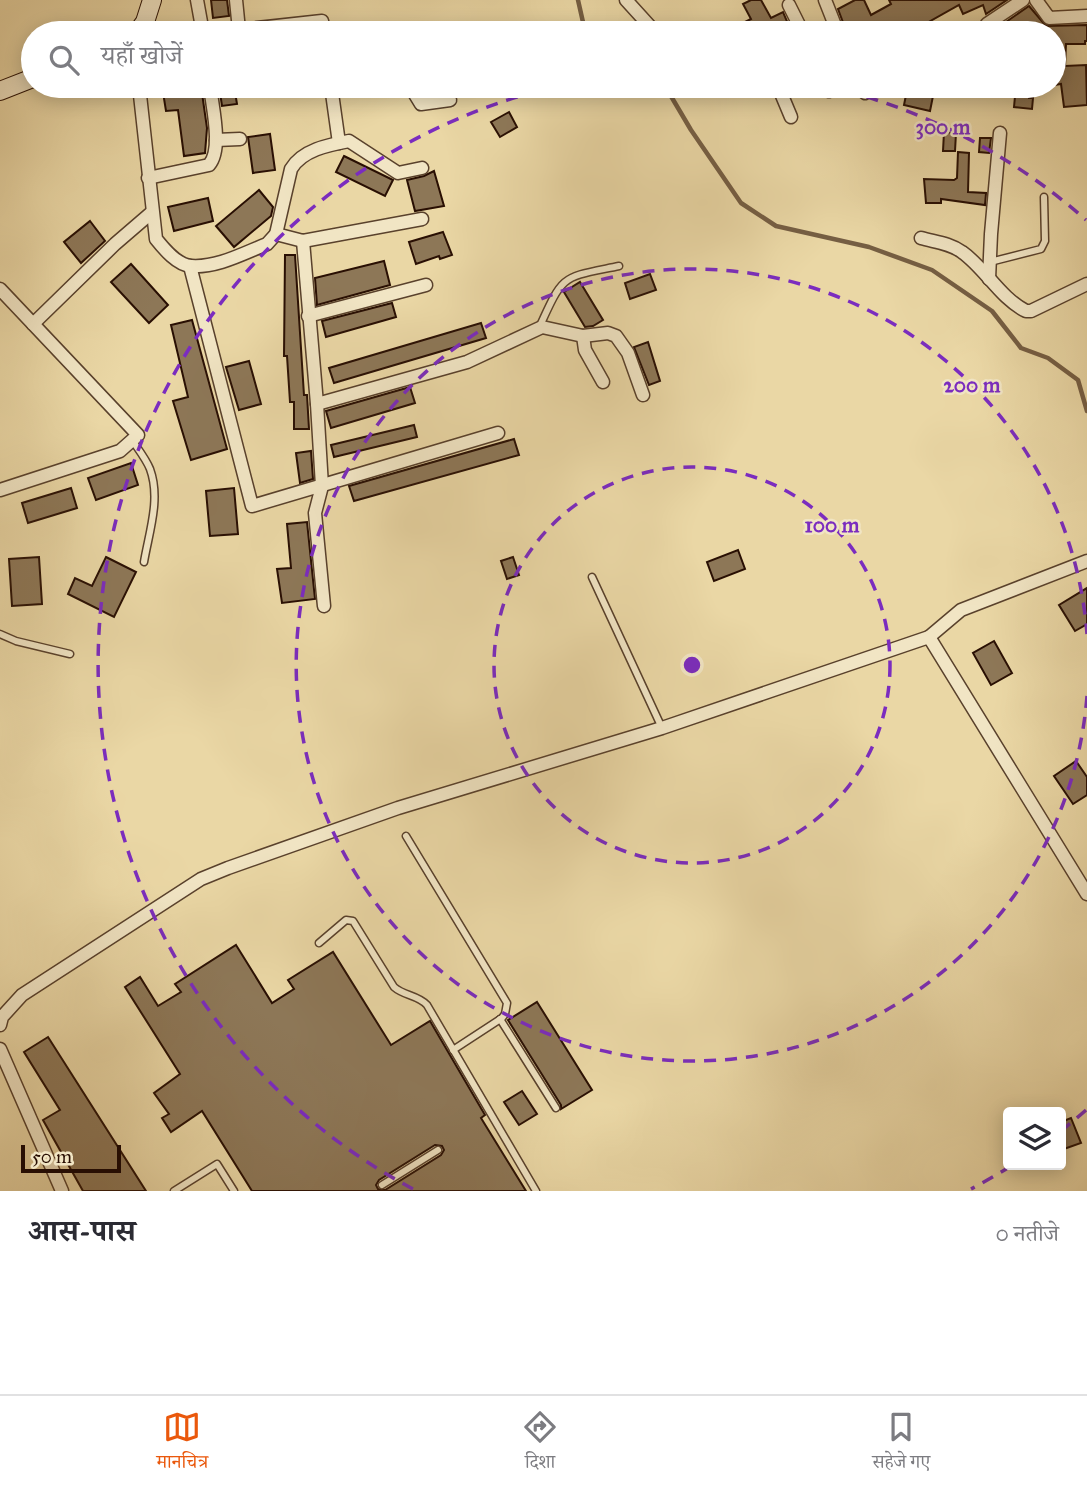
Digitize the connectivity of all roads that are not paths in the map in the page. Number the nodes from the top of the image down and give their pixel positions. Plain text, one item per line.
1 (152, 0) edge
2 (198, 0) edge
3 (236, 0) edge
4 (626, 0) edge
5 (825, 0) edge
6 (1023, 0) edge
7 (1035, 0) edge
8 (789, 5) dead end
9 (1087, 16) edge
10 (145, 21) edge
11 (201, 21) edge
12 (238, 21) edge
13 (645, 21) edge
14 (797, 21) edge
15 (833, 21) edge
16 (992, 21) edge
17 (21, 83) edge
18 (0, 91) edge
19 (140, 98) edge
20 (211, 98) edge
21 (333, 98) edge
22 (417, 98) edge
23 (783, 98) edge
24 (450, 100) dead end
25 (791, 117) dead end
26 (1000, 133) dead end
27 (240, 139) dead end
28 (216, 140) junction
29 (339, 143) junction
30 (422, 168) dead end
31 (148, 178) junction
32 (1044, 197) dead end
33 (151, 213) junction
34 (422, 219) dead end
35 (276, 234) junction
36 (920, 238) dead end
37 (303, 242) junction
38 (990, 262) junction
39 (190, 266) junction
40 (619, 266) dead end
41 (989, 279) junction
42 (1087, 284) edge
43 (426, 285) dead end
44 (0, 289) edge
45 (308, 316) junction
46 (33, 324) junction
47 (538, 329) junction
48 (583, 335) junction
49 (603, 382) dead end
50 (643, 395) dead end
51 (317, 404) junction
52 (498, 433) dead end
53 (132, 440) junction
54 (322, 486) junction
55 (0, 491) edge
56 (1087, 561) edge
57 (144, 562) dead end
58 (592, 577) dead end
59 (324, 606) dead end
60 (0, 634) edge
61 (929, 637) junction
62 (70, 654) dead end
63 (662, 728) junction
64 (406, 836) dead end
65 (1087, 894) edge
66 (319, 943) dead end
67 (500, 1019) junction
68 (0, 1025) edge
69 (0, 1049) edge
70 (453, 1050) junction
71 (556, 1108) dead end
72 (438, 1150) dead end
73 (382, 1185) dead end
74 (62, 1191) edge
75 (174, 1191) edge
76 (234, 1191) edge
77 (536, 1191) edge

1 - 10 street
2 - 11 street
3 - 12 street
4 - 13 street
5 - 15 street
6 - 16 street
7 - 9 street
8 - 14 street
17 - 18 street
19 - 31 street
20 - 28 street
21 - 29 street
22 - 24 street
23 - 25 street
26 - 38 street
27 - 28 street
28 - 31 street
29 - 30 street
29 - 35 street
31 - 33 street
32 - 38 lane
33 - 39 street
33 - 46 street
34 - 37 street
35 - 37 street
35 - 39 street
36 - 41 street
37 - 45 street
38 - 41 street
39 - 54 street
40 - 47 lane
41 - 42 street
43 - 45 street
44 - 46 street
45 - 51 street
46 - 53 street
47 - 48 street
47 - 51 street
48 - 49 street
48 - 50 street
51 - 54 street
52 - 54 street
53 - 55 street
53 - 57 lane
54 - 59 street
56 - 61 street
58 - 63 lane
60 - 62 lane
61 - 63 street
61 - 65 street
63 - 68 street
64 - 67 lane
66 - 70 lane
67 - 70 lane
67 - 71 lane
69 - 74 street
70 - 77 lane
72 - 73 lane
75 - 76 lane

